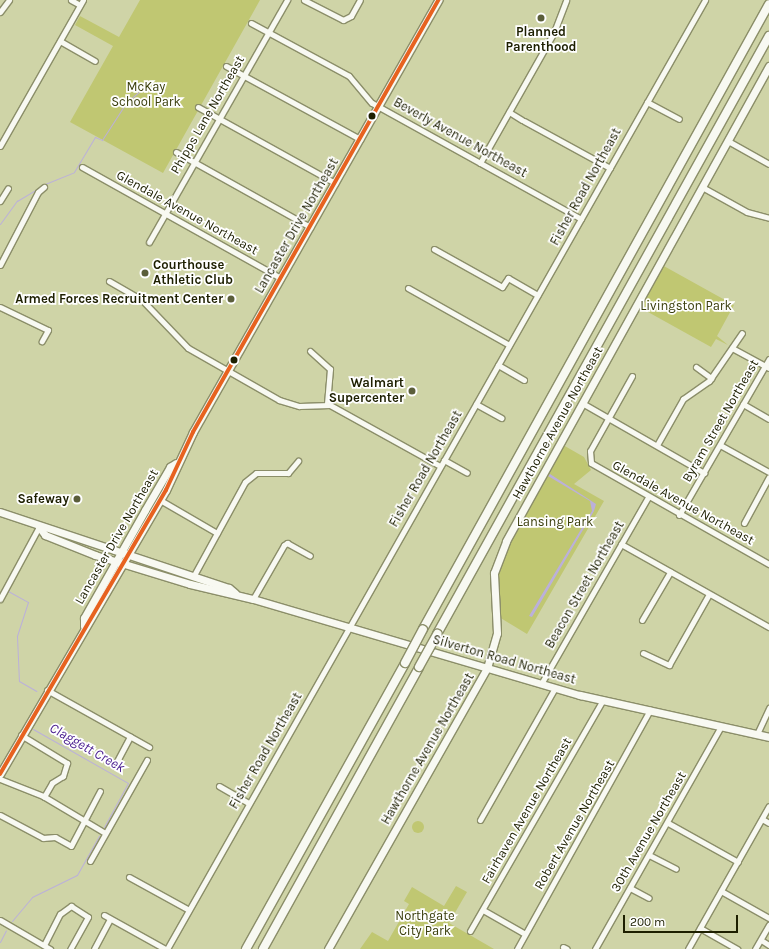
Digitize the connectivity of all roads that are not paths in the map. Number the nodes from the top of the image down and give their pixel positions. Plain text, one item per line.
1 (9, 0) edge
2 (71, 0) edge
3 (287, 0) edge
4 (304, 0) edge
5 (360, 0) edge
6 (438, 0) edge
7 (565, 0) edge
8 (705, 0) edge
9 (82, 3) edge
10 (769, 4) edge
11 (0, 12) edge
12 (251, 23) dead end
13 (268, 32) junction
14 (769, 36) edge
15 (60, 41) junction
16 (95, 61) dead end
17 (226, 66) dead end
18 (769, 66) edge
19 (244, 76) junction
20 (647, 102) junction
21 (378, 106) junction
22 (198, 107) dead end
23 (509, 112) junction
24 (219, 119) junction
25 (679, 119) dead end
26 (360, 139) junction
27 (728, 141) junction
28 (0, 146) edge
29 (176, 152) dead end
30 (194, 162) junction
31 (480, 163) junction
32 (769, 164) edge
33 (82, 167) dead end
34 (610, 168) junction
35 (335, 183) junction
36 (44, 187) dead end
37 (702, 187) junction
38 (8, 188) dead end
39 (0, 201) edge
40 (165, 214) junction
41 (769, 218) edge
42 (581, 219) junction
43 (310, 227) junction
44 (149, 242) dead end
45 (434, 249) dead end
46 (0, 265) edge
47 (281, 278) junction
48 (109, 281) dead end
49 (408, 288) dead end
50 (538, 295) junction
51 (0, 307) edge
52 (742, 333) dead end
53 (42, 341) dead end
54 (509, 345) junction
55 (732, 348) junction
56 (310, 351) dead end
57 (769, 359) edge
58 (498, 365) junction
59 (696, 367) dead end
60 (767, 367) edge
61 (228, 371) junction
62 (632, 376) dead end
63 (711, 378) junction
64 (524, 380) dead end
65 (582, 403) junction
66 (327, 404) junction
67 (476, 404) junction
68 (743, 404) junction
69 (501, 418) dead end
70 (609, 418) junction
71 (769, 419) edge
72 (657, 445) junction
73 (720, 445) junction
74 (444, 460) junction
75 (298, 461) dead end
76 (176, 464) junction
77 (440, 466) junction
78 (769, 472) edge
79 (467, 473) dead end
80 (704, 473) junction
81 (164, 477) junction
82 (769, 477) edge
83 (648, 497) junction
84 (160, 500) junction
85 (0, 512) edge
86 (679, 515) junction
87 (744, 523) dead end
88 (39, 527) junction
89 (217, 533) junction
90 (621, 544) junction
91 (124, 555) junction
92 (310, 556) dead end
93 (119, 563) junction
94 (769, 564) edge
95 (670, 572) junction
96 (193, 577) junction
97 (235, 593) junction
98 (710, 594) junction
99 (0, 599) edge
100 (253, 599) junction
101 (642, 620) dead end
102 (349, 627) junction
103 (769, 627) edge
104 (643, 653) dead end
105 (487, 668) junction
106 (541, 684) junction
107 (555, 688) junction
108 (47, 690) junction
109 (603, 700) junction
110 (769, 708) edge
111 (650, 710) junction
112 (721, 726) junction
113 (757, 734) junction
114 (22, 735) junction
115 (130, 737) junction
116 (769, 737) edge
117 (149, 747) dead end
118 (147, 760) dead end
119 (116, 763) dead end
120 (0, 774) edge
121 (0, 779) edge
122 (219, 786) dead end
123 (100, 792) dead end
124 (44, 797) junction
125 (249, 803) junction
126 (769, 806) edge
127 (0, 815) edge
128 (762, 819) junction
129 (480, 820) dead end
130 (85, 821) junction
131 (668, 823) junction
132 (769, 823) edge
133 (105, 834) junction
134 (649, 855) junction
135 (90, 861) dead end
136 (738, 862) junction
137 (676, 869) dead end
138 (129, 877) dead end
139 (630, 888) junction
140 (721, 891) junction
141 (649, 898) dead end
142 (189, 910) junction
143 (483, 910) junction
144 (104, 915) dead end
145 (769, 918) edge
146 (110, 919) junction
147 (0, 920) edge
148 (769, 925) edge
149 (700, 928) junction
150 (470, 931) dead end
151 (525, 934) junction
152 (761, 940) junction
153 (44, 944) junction
154 (769, 945) edge
155 (50, 949) edge
156 (70, 949) edge
157 (94, 949) edge
158 (166, 949) edge
159 (246, 949) edge
160 (263, 949) edge
161 (328, 949) edge
162 (517, 949) edge
163 (595, 949) edge
164 (688, 949) edge
165 (737, 949) edge
166 (755, 949) edge

1 - 11 street
2 - 9 street
3 - 13 street, Phipps Lane Northeast
4 - 5 street
6 - 21 main road, Lancaster Drive Northeast
7 - 23 street
8 - 20 street, Fisher Road Northeast
9 - 15 street
10 - 159 highway, bridge
12 - 13 street, Beverly Avenue Northeast
13 - 19 street, Phipps Lane Northeast
13 - 21 street, Beverly Avenue Northeast
14 - 160 highway, bridge
15 - 16 street
15 - 28 street
17 - 19 street
18 - 27 main road, Hawthorne Avenue Northeast
19 - 24 street, Phipps Lane Northeast
19 - 26 street
20 - 25 street
20 - 34 street, Fisher Road Northeast
21 - 26 main road, Lancaster Drive Northeast
21 - 31 street, Beverly Avenue Northeast
22 - 24 street
23 - 31 street
23 - 34 street
24 - 30 street, Phipps Lane Northeast
24 - 35 street
26 - 35 main road, Lancaster Drive Northeast
27 - 32 street
27 - 37 main road, Hawthorne Avenue Northeast
29 - 30 street
30 - 40 street, Phipps Lane Northeast
30 - 43 street
31 - 42 street, Beverly Avenue Northeast
33 - 40 street, Glendale Avenue Northeast
34 - 42 street, Fisher Road Northeast
35 - 43 main road, Lancaster Drive Northeast
36 - 46 street
37 - 41 street
37 - 65 main road, Hawthorne Avenue Northeast
38 - 39 street
40 - 44 street, Phipps Lane Northeast
40 - 47 street, Glendale Avenue Northeast
42 - 50 street, Fisher Road Northeast
43 - 47 main road, Lancaster Drive Northeast
45 - 50 street
47 - 61 main road, Lancaster Drive Northeast
48 - 61 street
49 - 54 street
50 - 54 street, Fisher Road Northeast
51 - 53 street
52 - 55 street
54 - 58 street, Fisher Road Northeast
55 - 60 street
55 - 63 street
56 - 66 street
57 - 60 street, Byram Street Northeast
58 - 64 street
58 - 67 street, Fisher Road Northeast
59 - 63 street
60 - 68 street, Byram Street Northeast
61 - 66 street
61 - 76 main road, Lancaster Drive Northeast
62 - 70 street
63 - 72 street
65 - 70 street
65 - 105 main road, Hawthorne Avenue Northeast
66 - 77 street
67 - 69 street
67 - 74 street, Fisher Road Northeast
68 - 71 street
68 - 73 street, Byram Street Northeast
70 - 72 street
70 - 83 street, Glendale Avenue Northeast
72 - 80 street
73 - 78 street
73 - 80 street, Byram Street Northeast
74 - 77 street, Fisher Road Northeast
74 - 79 street
75 - 89 street
76 - 81 main road, Lancaster Drive Northeast
76 - 84 main road, Lancaster Drive Northeast
77 - 102 street, Fisher Road Northeast
80 - 86 street, Byram Street Northeast
81 - 84 main road
81 - 91 main road, Lancaster Drive Northeast
82 - 87 street
83 - 86 street, Glendale Avenue Northeast
83 - 90 street, Beacon Street Northeast
84 - 89 street
84 - 91 main road, Lancaster Drive Northeast
85 - 88 main road, Silverton Road Northeast
86 - 94 street, Glendale Avenue Northeast
88 - 91 main road, Silverton Road Northeast
88 - 93 main road, Silverton Road Northeast
88 - 99 street
89 - 96 street
90 - 95 street
90 - 106 street, Beacon Street Northeast
91 - 93 main road, Lancaster Drive Northeast
91 - 96 main road, Silverton Road Northeast
92 - 100 street
93 - 97 main road, Silverton Road Northeast
93 - 108 main road, Lancaster Drive Northeast
95 - 98 street
95 - 101 street
96 - 97 main road, Silverton Road Northeast
97 - 100 main road, Silverton Road Northeast
98 - 103 street
98 - 104 street
100 - 102 main road, Silverton Road Northeast
102 - 105 main road, Silverton Road Northeast
102 - 125 street, Fisher Road Northeast
105 - 106 main road, Silverton Road Northeast
105 - 161 main road, Hawthorne Avenue Northeast
106 - 107 main road, Silverton Road Northeast
107 - 109 main road, Silverton Road Northeast
107 - 129 street
108 - 114 main road, Lancaster Drive Northeast
108 - 115 street
109 - 111 main road, Silverton Road Northeast
109 - 143 street, Fairhaven Avenue Northeast
110 - 113 street
111 - 112 main road, Silverton Road Northeast
111 - 151 street, Robert Avenue Northeast
112 - 113 main road, Silverton Road Northeast
112 - 131 street, 30th Avenue Northeast
113 - 116 main road, Silverton Road Northeast
114 - 120 main road, Lancaster Drive Northeast
114 - 124 street
115 - 117 street
115 - 119 street
118 - 133 street
121 - 124 street
122 - 125 street
123 - 130 street
124 - 130 street
125 - 142 street, Fisher Road Northeast
126 - 128 street
127 - 130 street
128 - 132 street
128 - 136 street
130 - 133 street
131 - 134 street, 30th Avenue Northeast
131 - 136 street
133 - 135 street
134 - 137 street
134 - 139 street, 30th Avenue Northeast
136 - 140 street
138 - 142 street
139 - 141 street
139 - 163 street, 30th Avenue Northeast
140 - 145 street
140 - 149 street
142 - 158 street, Fisher Road Northeast
143 - 150 street, Fairhaven Avenue Northeast
143 - 151 street
144 - 146 street
146 - 157 street
146 - 158 street
147 - 153 street
148 - 152 street
149 - 164 street
149 - 165 street
151 - 162 street, Robert Avenue Northeast
152 - 154 street
152 - 166 street
153 - 155 street
153 - 156 street

